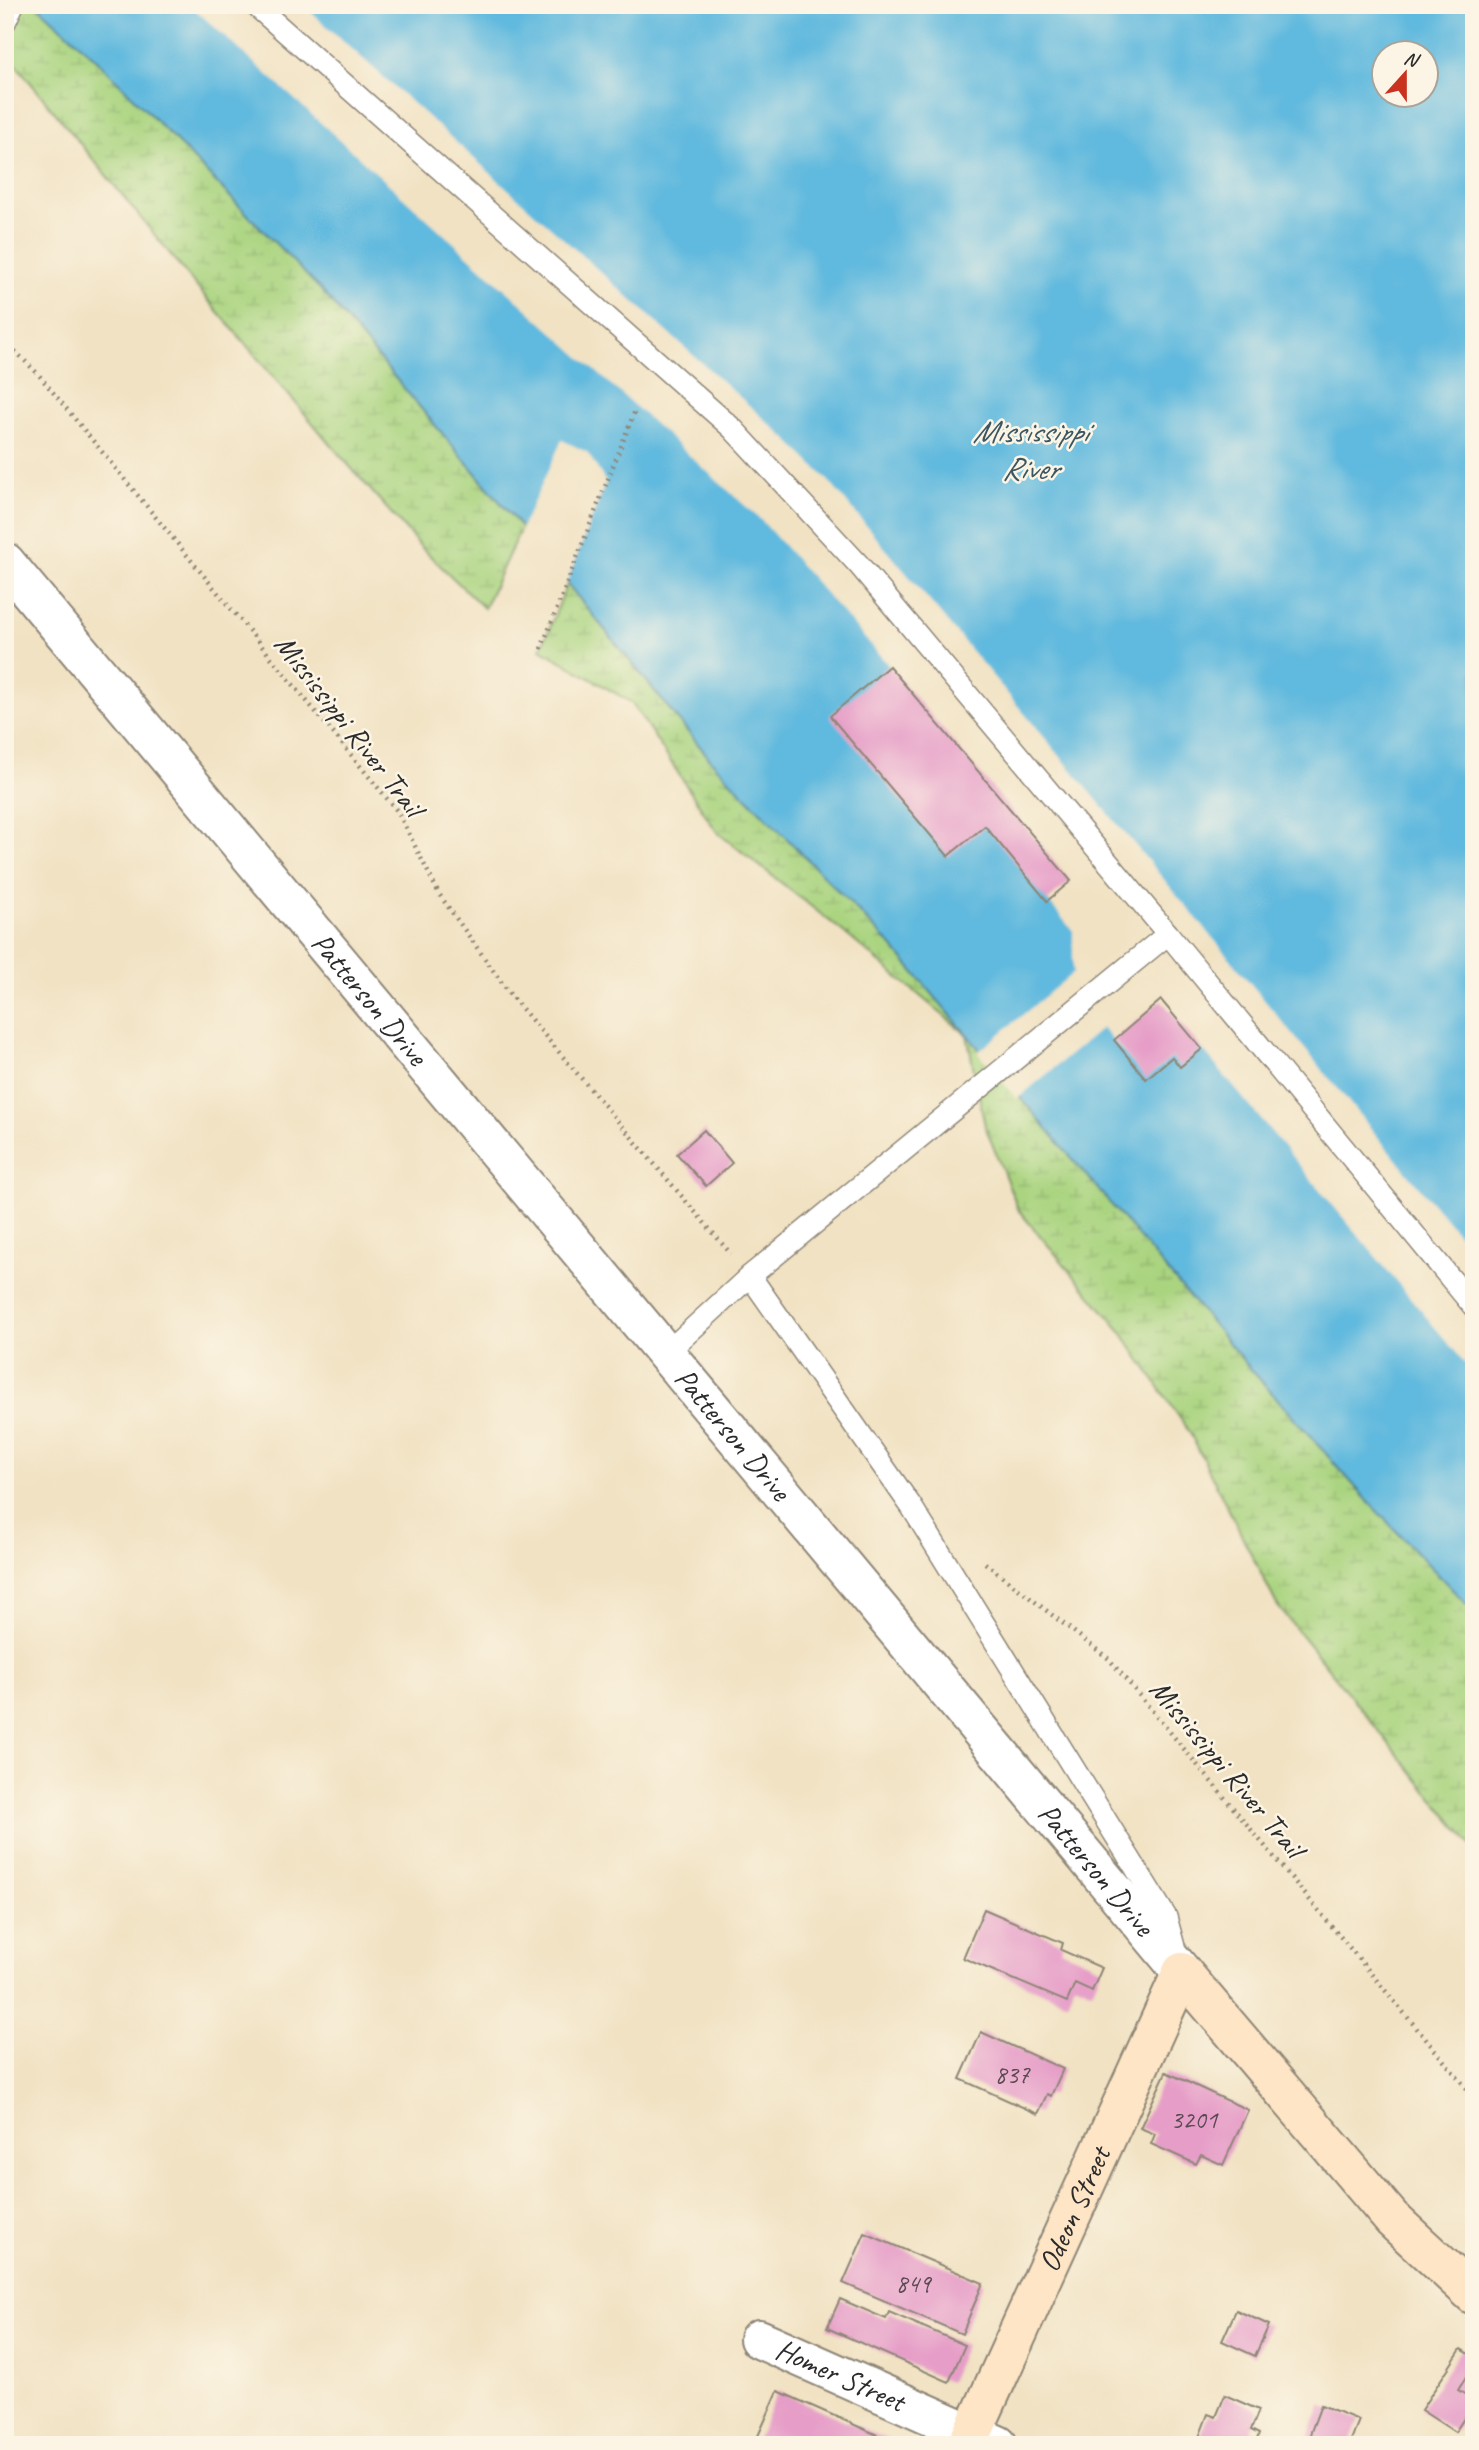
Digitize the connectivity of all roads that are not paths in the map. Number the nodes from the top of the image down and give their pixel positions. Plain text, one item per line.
1 (13, 5) edge
2 (255, 5) edge
3 (5, 22) edge
4 (5, 562) edge
5 (1168, 934) junction
6 (750, 1276) junction
7 (1474, 1307) edge
8 (665, 1353) junction
9 (1182, 1972) junction
10 (1474, 2295) edge
11 (759, 2339) dead end
12 (979, 2441) edge

1 - 3 lane
2 - 5 lane
4 - 8 street, Patterson Drive
5 - 6 lane
5 - 7 lane
6 - 8 lane
6 - 9 lane
8 - 9 street, Patterson Drive
9 - 10 street, Patterson Drive
9 - 12 street, Odeon Street
11 - 12 street, Homer Street

